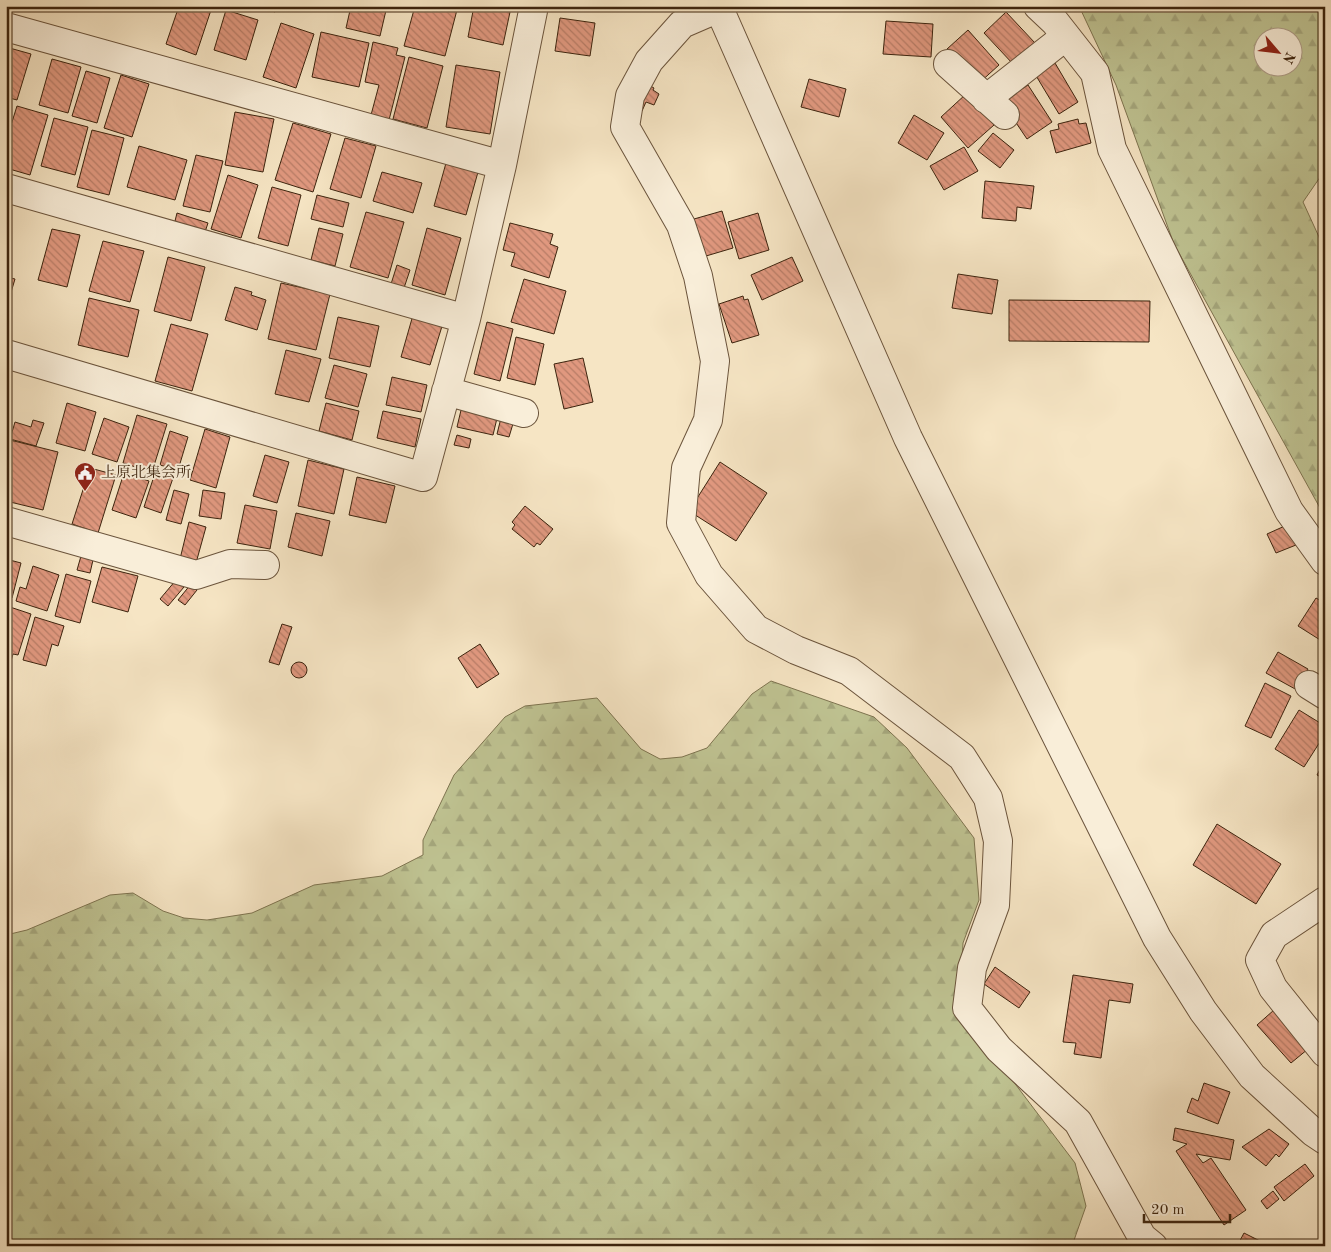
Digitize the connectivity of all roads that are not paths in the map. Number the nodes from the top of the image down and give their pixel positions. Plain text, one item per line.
1 (1038, 6) edge
2 (532, 7) edge
3 (718, 7) edge
4 (6, 27) edge
5 (1066, 36) junction
6 (948, 64) dead end
7 (502, 165) junction
8 (6, 188) edge
9 (466, 320) junction
10 (6, 354) edge
11 (446, 391) junction
12 (524, 413) dead end
13 (6, 521) edge
14 (1325, 562) edge
15 (265, 565) dead end
16 (1325, 901) edge
17 (1325, 1053) edge
18 (1325, 1140) edge
19 (1153, 1246) edge

1 - 5 street
2 - 7 street
3 - 18 street
3 - 19 street
4 - 7 street
5 - 6 street
5 - 14 street
7 - 9 street
8 - 9 street
9 - 11 street
10 - 11 street
11 - 12 street
13 - 15 street
16 - 17 street

